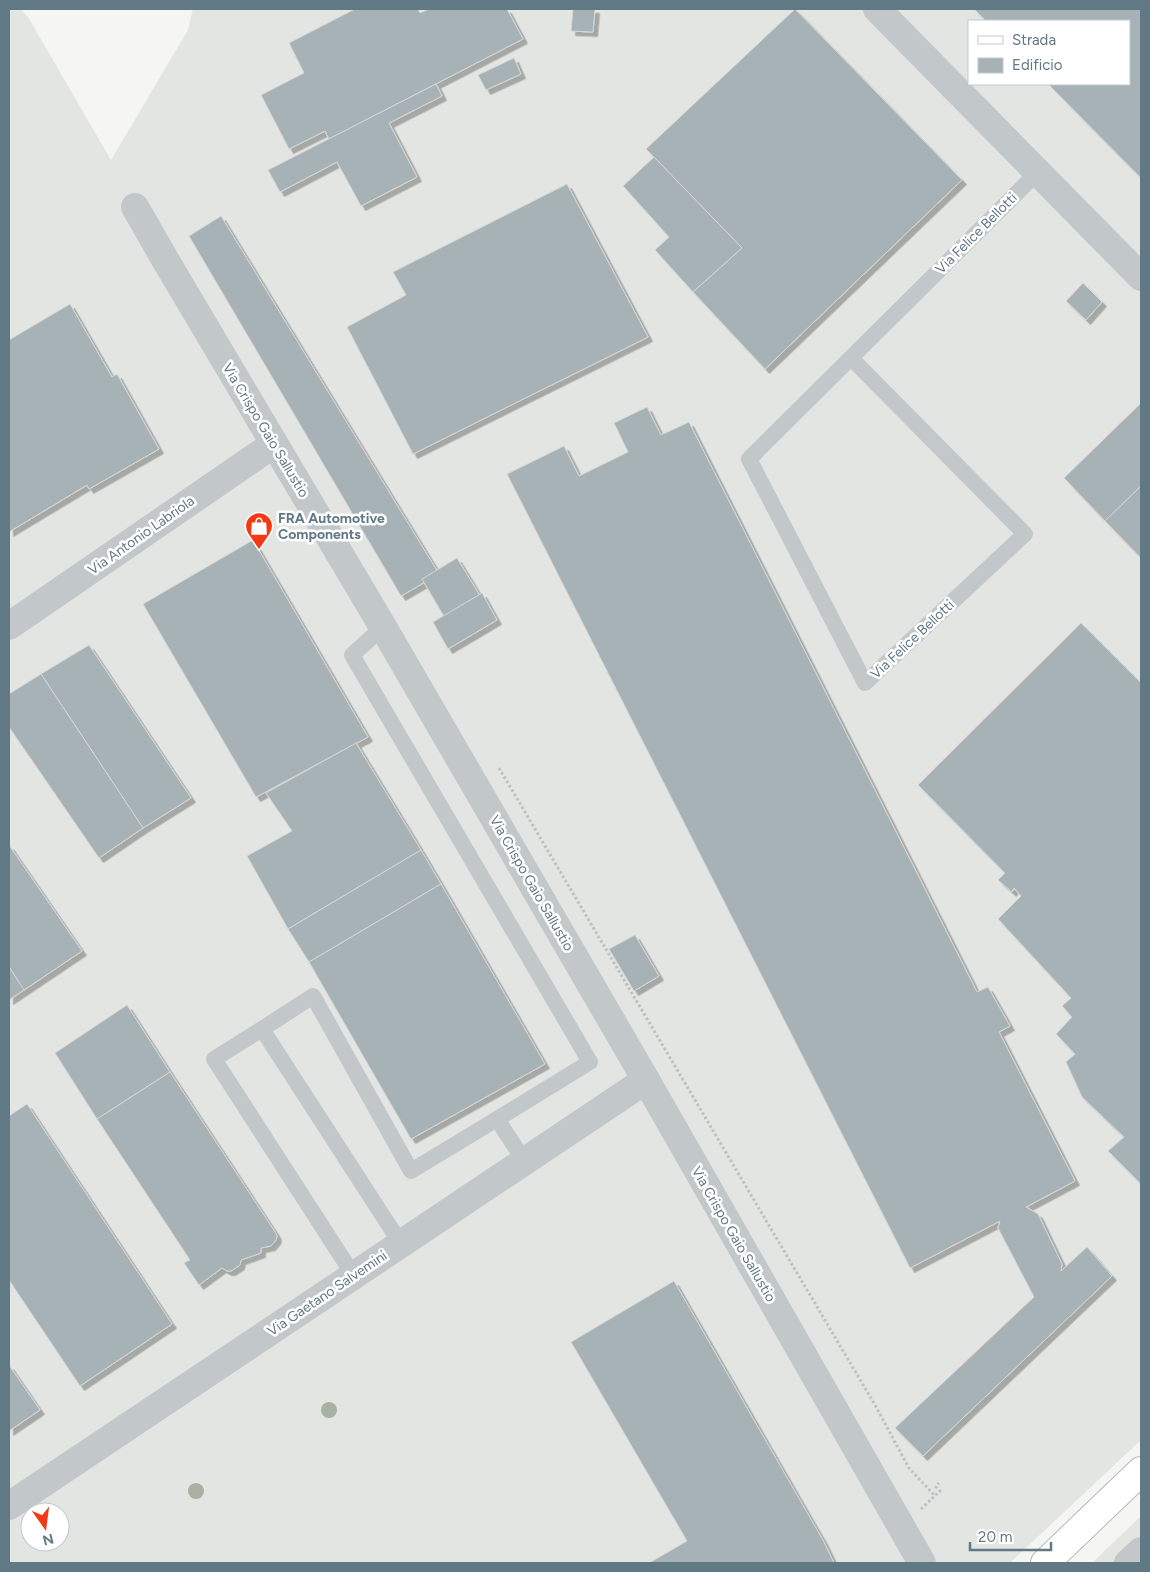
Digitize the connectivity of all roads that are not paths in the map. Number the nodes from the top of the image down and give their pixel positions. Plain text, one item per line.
1 (877, 9) edge
2 (1038, 172) junction
3 (135, 206) dead end
4 (1141, 277) edge
5 (851, 358) junction
6 (274, 444) junction
7 (9, 626) edge
8 (383, 628) junction
9 (262, 1028) junction
10 (646, 1080) junction
11 (497, 1119) junction
12 (525, 1162) junction
13 (401, 1244) junction
14 (354, 1276) junction
15 (1141, 1471) edge
16 (9, 1506) edge
17 (1141, 1551) edge
18 (922, 1563) edge
19 (1045, 1563) edge
20 (1128, 1563) edge

1 - 2 street
2 - 4 street
2 - 5 lane, Via Felice Bellotti
3 - 6 street, Via Crispo Gaio Sallustio
5 - 5 lane, Via Felice Bellotti
6 - 7 street, Via Antonio Labriola
6 - 8 street, Via Crispo Gaio Sallustio
8 - 10 street, Via Crispo Gaio Sallustio
8 - 11 lane
9 - 11 lane
9 - 13 lane
9 - 14 lane
10 - 12 street, Via Gaetano Salvemini
10 - 18 street, Via Crispo Gaio Sallustio
11 - 12 lane
12 - 13 street, Via Gaetano Salvemini
13 - 14 street, Via Gaetano Salvemini
14 - 16 street, Via Gaetano Salvemini
15 - 19 main road
17 - 20 street

